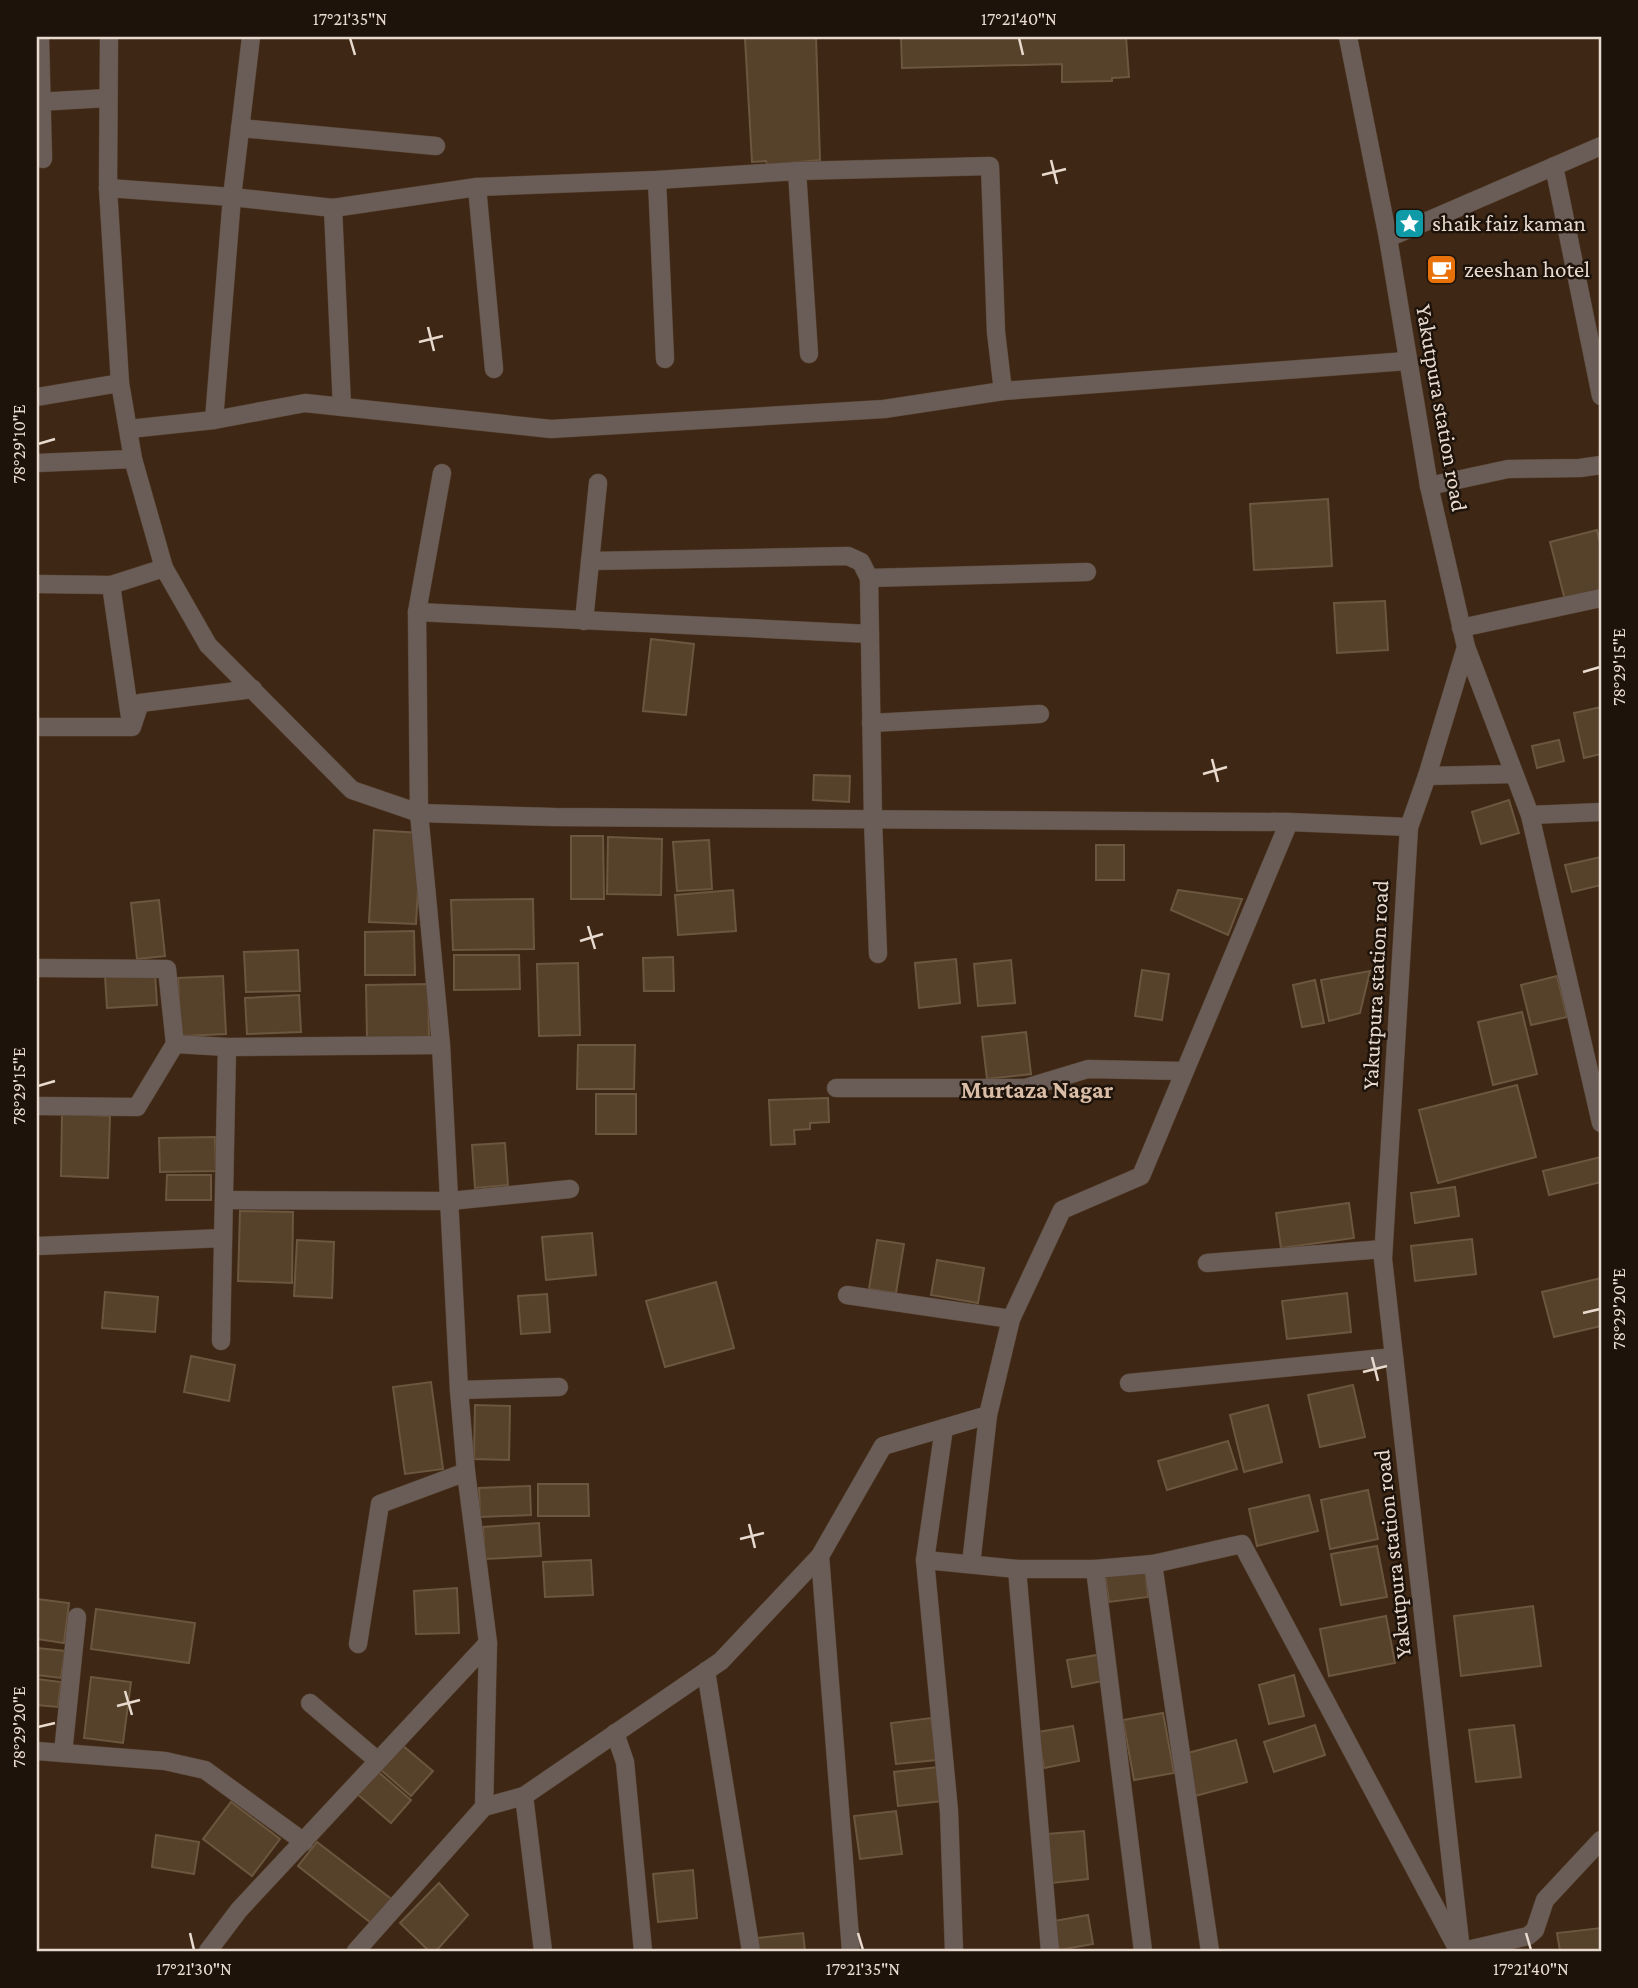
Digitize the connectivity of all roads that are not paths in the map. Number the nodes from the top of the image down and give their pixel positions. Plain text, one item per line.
1 (40, 37) edge
2 (109, 37) edge
3 (251, 37) edge
4 (1348, 37) edge
5 (108, 98) junction
6 (39, 102) edge
7 (240, 128) junction
8 (436, 146) dead end
9 (1601, 146) edge
10 (43, 159) dead end
11 (1553, 166) junction
12 (797, 171) junction
13 (657, 180) junction
14 (477, 187) junction
15 (108, 188) junction
16 (232, 197) junction
17 (333, 208) junction
18 (1388, 238) junction
19 (808, 354) dead end
20 (665, 359) dead end
21 (1407, 361) junction
22 (494, 369) dead end
23 (120, 383) junction
24 (1003, 391) junction
25 (1601, 396) edge
26 (37, 397) edge
27 (342, 407) junction
28 (214, 420) junction
29 (129, 429) junction
30 (133, 459) junction
31 (37, 463) edge
32 (1601, 465) edge
33 (442, 473) dead end
34 (598, 483) dead end
35 (1429, 486) junction
36 (590, 561) junction
37 (164, 568) junction
38 (1087, 572) dead end
39 (869, 578) junction
40 (37, 584) edge
41 (111, 585) junction
42 (1601, 598) edge
43 (417, 612) junction
44 (584, 621) junction
45 (1461, 628) junction
46 (870, 634) junction
47 (1466, 647) junction
48 (253, 689) junction
49 (1040, 714) dead end
50 (871, 723) junction
51 (37, 727) edge
52 (132, 727) junction
53 (1514, 774) junction
54 (1427, 776) junction
55 (1601, 812) edge
56 (419, 813) junction
57 (1530, 815) junction
58 (873, 820) junction
59 (1289, 822) junction
60 (1409, 827) junction
61 (878, 954) dead end
62 (37, 968) edge
63 (175, 1044) junction
64 (441, 1045) junction
65 (227, 1047) junction
66 (1184, 1071) junction
67 (836, 1088) dead end
68 (37, 1106) edge
69 (1601, 1123) edge
70 (569, 1189) dead end
71 (224, 1200) junction
72 (450, 1201) junction
73 (223, 1238) junction
74 (37, 1246) edge
75 (1383, 1250) junction
76 (1207, 1263) dead end
77 (847, 1295) dead end
78 (1012, 1319) junction
79 (221, 1341) dead end
80 (1394, 1357) junction
81 (1129, 1383) dead end
82 (559, 1387) dead end
83 (459, 1390) junction
84 (988, 1415) junction
85 (944, 1428) junction
86 (466, 1472) junction
87 (820, 1556) junction
88 (925, 1560) junction
89 (971, 1564) junction
90 (1153, 1564) junction
91 (1017, 1569) junction
92 (1095, 1569) junction
93 (77, 1618) dead end
94 (488, 1643) junction
95 (358, 1644) dead end
96 (706, 1671) junction
97 (310, 1703) dead end
98 (615, 1733) junction
99 (37, 1751) edge
100 (63, 1753) junction
101 (378, 1760) junction
102 (524, 1796) junction
103 (484, 1807) junction
104 (1601, 1840) edge
105 (304, 1842) junction
106 (208, 1951) edge
107 (356, 1951) edge
108 (543, 1951) edge
109 (643, 1951) edge
110 (751, 1951) edge
111 (851, 1951) edge
112 (954, 1951) edge
113 (1050, 1951) edge
114 (1143, 1951) edge
115 (1210, 1951) edge
116 (1461, 1951) edge

1 - 6 street
2 - 5 street
3 - 7 street
4 - 18 street, Yakutpura station road
5 - 6 street
5 - 15 street
6 - 10 street
7 - 8 street
7 - 16 street
9 - 11 street
11 - 18 street
11 - 25 street
12 - 13 street
12 - 19 street
12 - 24 street
13 - 14 street
13 - 20 street
14 - 17 street
14 - 22 street
15 - 16 street
15 - 23 street
16 - 17 street
16 - 28 street
17 - 27 street
18 - 21 street, Yakutpura station road
21 - 24 street
21 - 35 street, Yakutpura station road
23 - 26 street
23 - 29 street
24 - 27 street
27 - 28 street
28 - 29 street
29 - 30 street
30 - 31 street
30 - 37 street
32 - 35 street
33 - 43 street
34 - 36 street
35 - 45 street, Yakutpura station road
36 - 39 street
36 - 44 street
37 - 41 street
37 - 48 street
38 - 39 street
39 - 46 street
40 - 41 street
41 - 52 street
42 - 45 street
43 - 44 street
43 - 56 street
44 - 46 street
45 - 47 street, Yakutpura station road
46 - 50 street
47 - 53 street
47 - 54 street, Yakutpura station road
48 - 52 street
48 - 56 street
49 - 50 street
50 - 58 street
51 - 52 street
53 - 54 street
53 - 57 street
54 - 60 street, Yakutpura station road
55 - 57 street
56 - 58 street
56 - 64 street
57 - 69 street
58 - 59 street
58 - 61 street
59 - 60 street
59 - 66 street
60 - 75 street, Yakutpura station road
62 - 63 street
63 - 65 street
63 - 68 street
64 - 65 street
64 - 72 street
65 - 71 street
66 - 67 street
66 - 78 street
70 - 72 street
71 - 72 street
71 - 73 street
72 - 83 street
73 - 74 street
73 - 79 street
75 - 76 street
75 - 80 street, Yakutpura station road
77 - 78 street
78 - 84 street
80 - 81 street
80 - 116 street, Yakutpura station road
82 - 83 street
83 - 86 street
84 - 85 street
84 - 89 street
85 - 87 street
85 - 88 street
86 - 94 street
86 - 95 street
87 - 96 street
87 - 111 street
88 - 89 street
88 - 112 street
89 - 91 street
90 - 92 street
90 - 115 street
90 - 116 street
91 - 92 street
91 - 113 street
92 - 114 street
93 - 100 street
94 - 101 street
94 - 103 street
96 - 98 street
96 - 110 street
97 - 101 street
98 - 102 street
98 - 109 street
99 - 100 street
100 - 105 street
101 - 105 street
102 - 103 street
102 - 108 street
103 - 107 street
104 - 116 street
105 - 106 street

